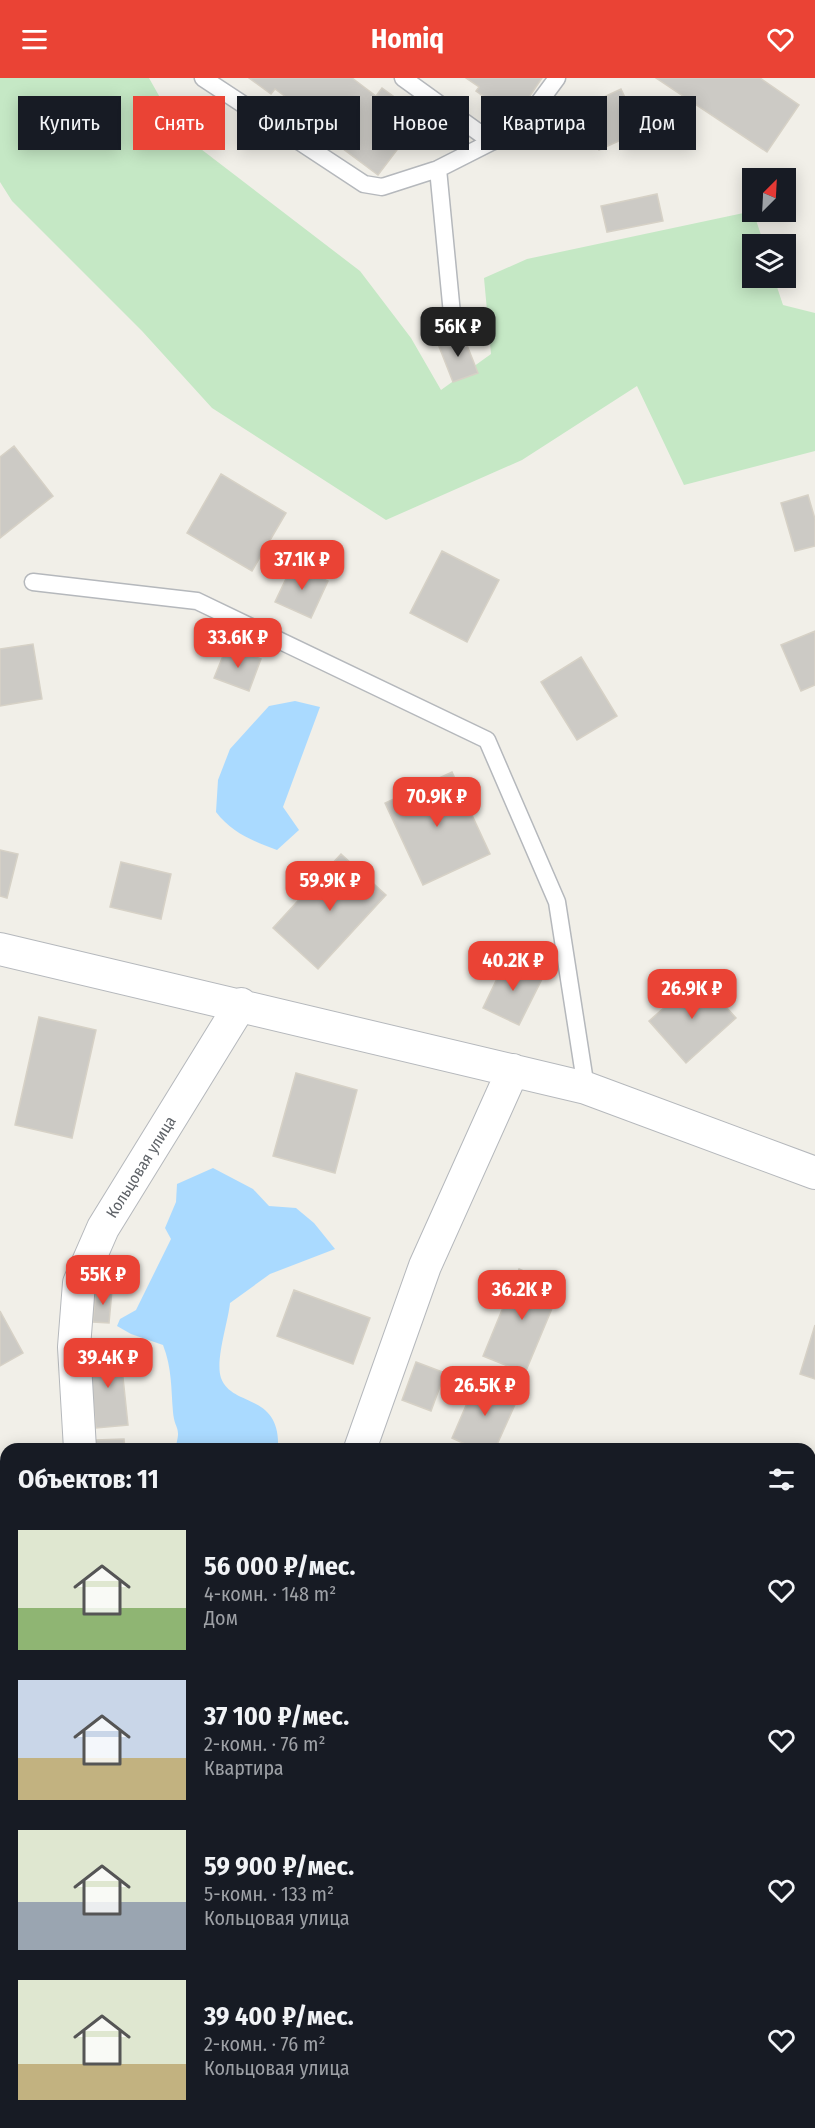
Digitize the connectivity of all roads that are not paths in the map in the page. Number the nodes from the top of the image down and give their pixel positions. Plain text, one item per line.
1 (203, 78) edge
2 (403, 78) edge
3 (557, 78) edge
4 (544, 96) edge
5 (481, 134) edge
6 (481, 148) edge
7 (438, 169) junction
8 (452, 315) dead end
9 (33, 582) dead end
10 (0, 949) edge
11 (241, 1004) junction
12 (513, 1070) junction
13 (586, 1088) junction
14 (815, 1173) edge
15 (80, 1443) edge
16 (362, 1443) edge

1 - 7 lane
2 - 5 lane
3 - 4 lane
6 - 7 lane
7 - 8 lane
9 - 13 lane
10 - 11 street
11 - 12 street
11 - 15 street, Кольцовая улица
12 - 13 street
12 - 16 street
13 - 14 street

